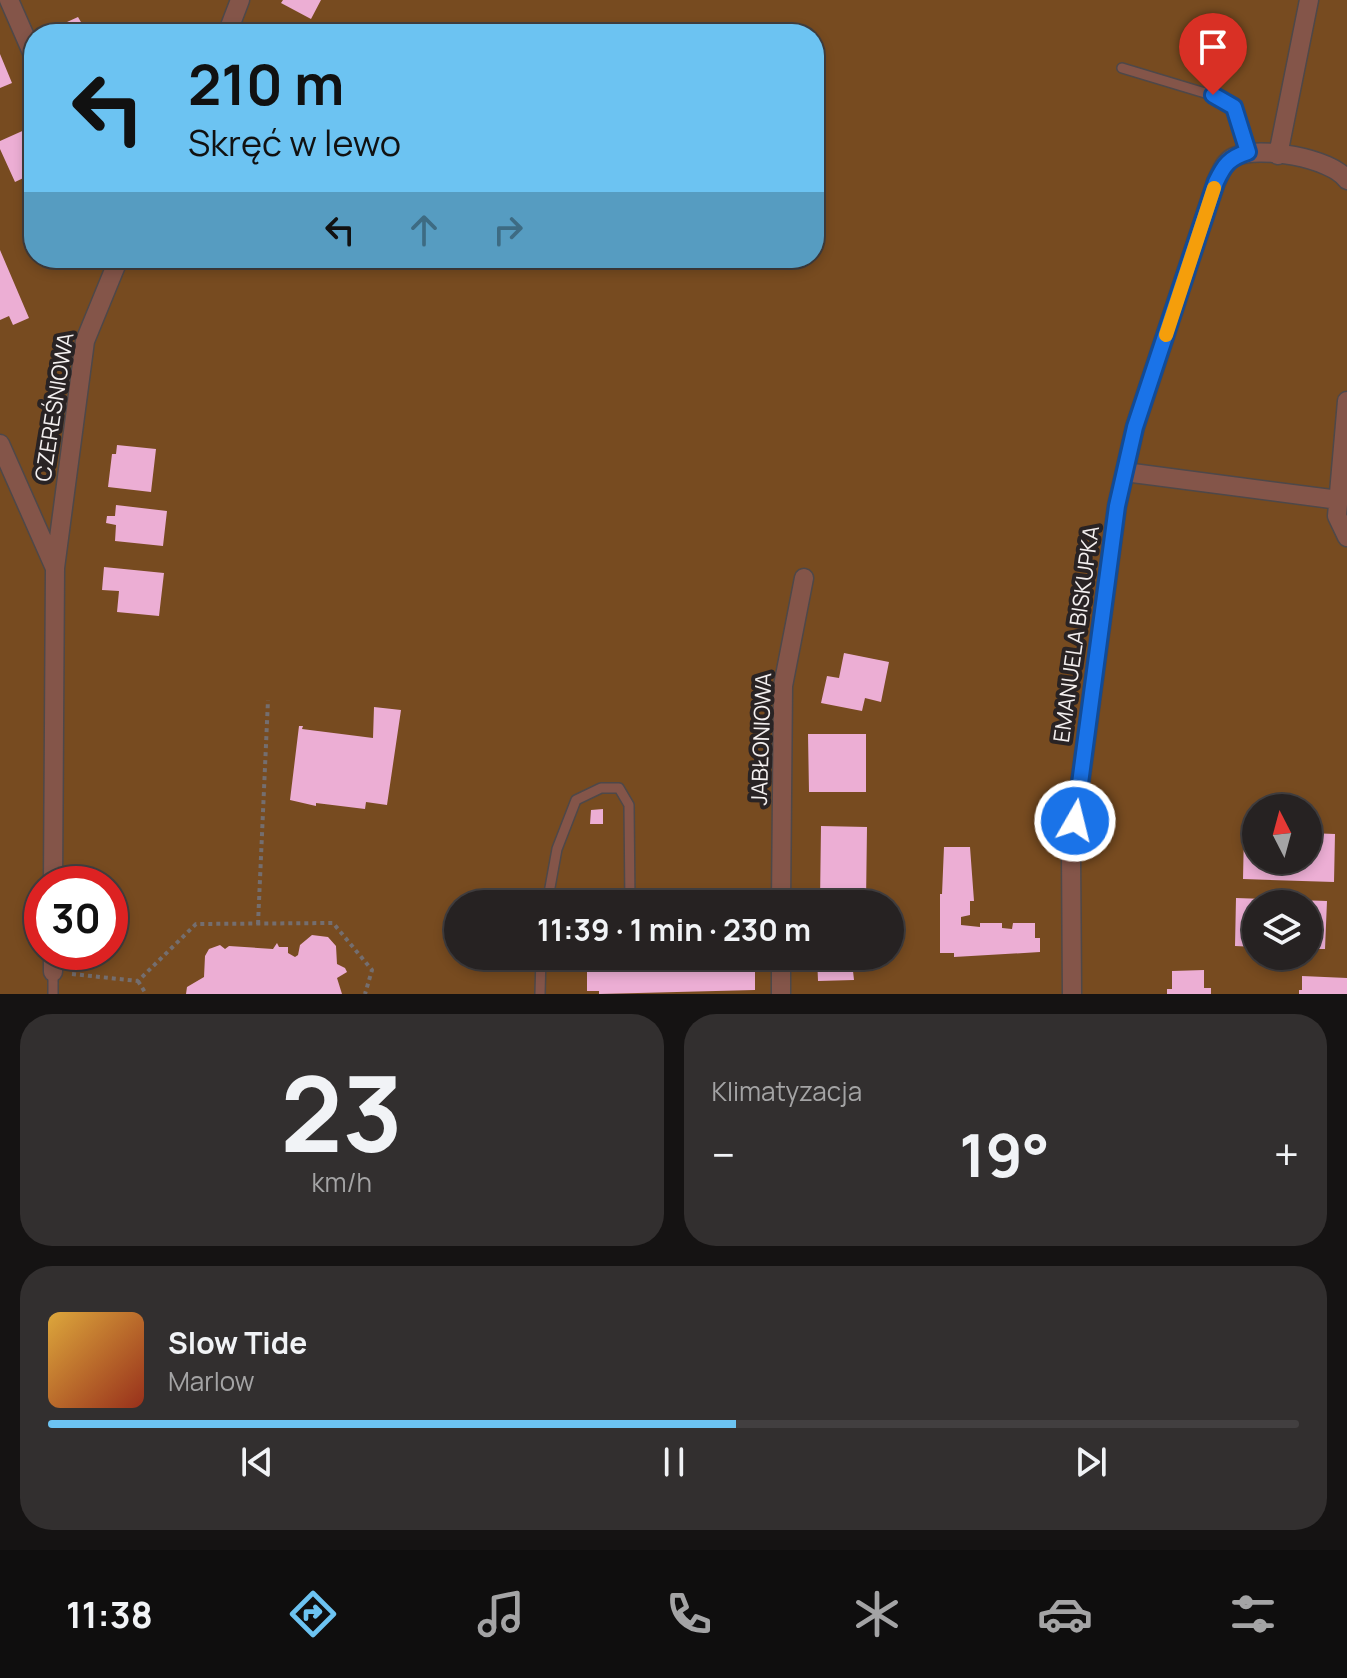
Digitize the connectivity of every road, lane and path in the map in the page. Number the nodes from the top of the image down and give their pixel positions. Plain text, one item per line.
1 (9, 0) edge
2 (240, 0) edge
3 (1309, 0) edge
4 (231, 24) edge
5 (24, 34) edge
6 (1122, 68) dead end
7 (1248, 152) junction
8 (1278, 155) junction
9 (1347, 180) edge
10 (115, 268) edge
11 (1347, 401) edge
12 (0, 444) edge
13 (1125, 472) junction
14 (1339, 500) junction
15 (1347, 537) edge
16 (55, 568) junction
17 (804, 578) dead end
18 (268, 700) dead end
19 (53, 866) edge
20 (550, 890) edge
21 (630, 890) edge
22 (781, 890) edge
23 (258, 924) junction
24 (541, 970) edge
25 (781, 970) edge
26 (53, 972) joint
27 (138, 981) junction
28 (53, 994) edge
29 (146, 994) edge
30 (365, 994) edge
31 (540, 994) edge
32 (781, 994) edge
33 (1072, 994) edge

1 - 5 street
2 - 4 street
3 - 8 street
6 - 7 lane
7 - 8 street
7 - 13 street, EMANUELA BISKUPKA
8 - 9 street
10 - 16 street, CZEREŚNIOWA
11 - 14 street
12 - 16 street, CZEREŚNIOWA
13 - 14 street
13 - 33 street, EMANUELA BISKUPKA
14 - 15 street
16 - 19 street, CZEREŚNIOWA
17 - 22 street, JABŁONIOWA
18 - 23 path
20 - 21 lane
23 - 27 path
23 - 30 path
24 - 31 lane
25 - 32 street
26 - 27 path
26 - 28 lane
27 - 29 path

